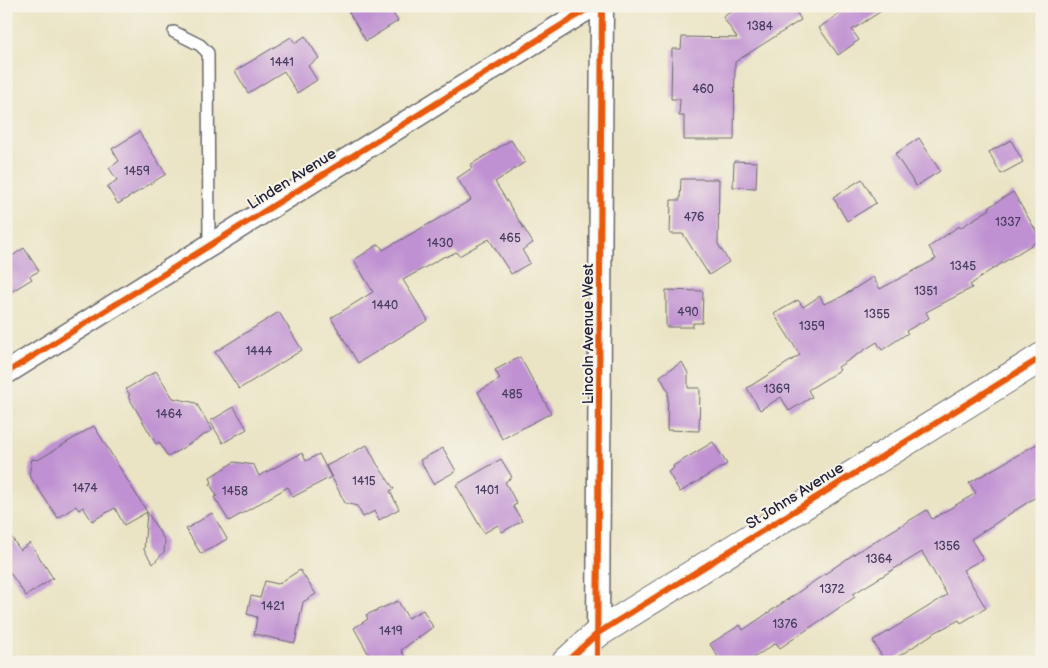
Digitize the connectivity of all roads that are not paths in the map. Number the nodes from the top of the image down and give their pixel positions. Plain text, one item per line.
1 (592, 6) edge
2 (602, 6) edge
3 (174, 32) dead end
4 (209, 246) junction
5 (1042, 357) edge
6 (6, 373) edge
7 (598, 633) junction
8 (566, 662) edge
9 (597, 662) edge

1 - 4 street, Linden Avenue
2 - 7 street, Lincoln Avenue West
3 - 4 lane
4 - 6 street, Linden Avenue
5 - 7 street, St Johns Avenue
7 - 8 street, St Johns Avenue
7 - 9 street, Lincoln Avenue West

